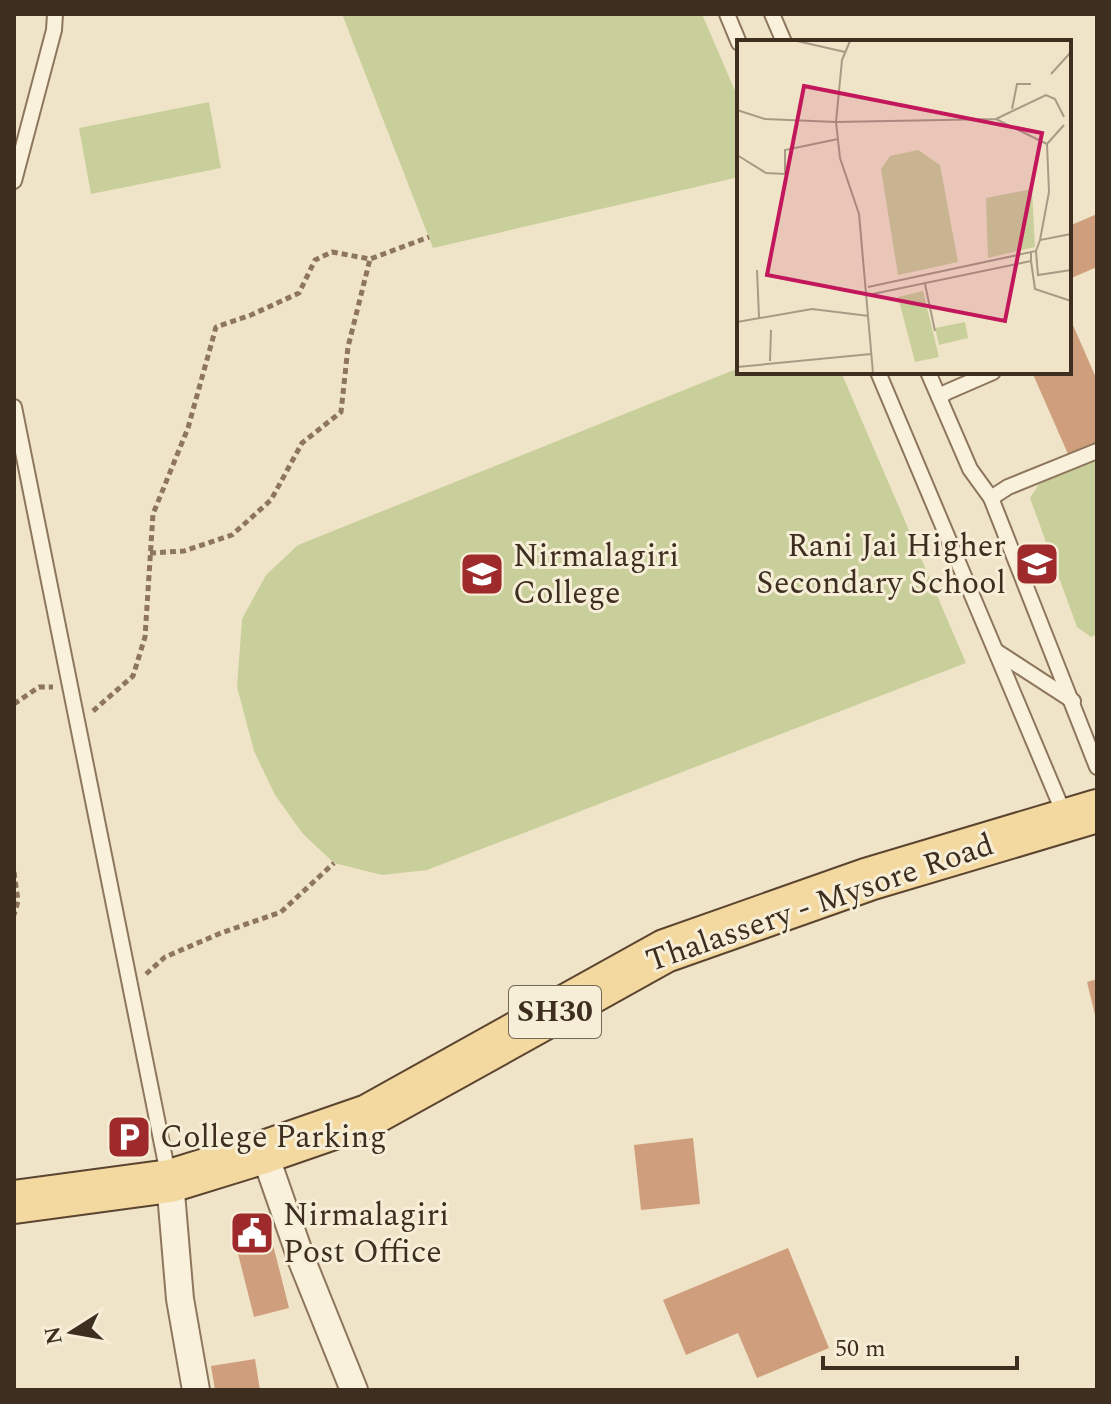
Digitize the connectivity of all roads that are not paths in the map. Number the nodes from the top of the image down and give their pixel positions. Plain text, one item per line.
1 (55, 14) edge
2 (727, 14) edge
3 (772, 14) edge
4 (738, 40) edge
5 (783, 40) edge
6 (14, 181) edge
7 (879, 374) edge
8 (929, 374) edge
9 (989, 374) edge
10 (939, 397) junction
11 (14, 407) edge
12 (1097, 451) edge
13 (991, 498) junction
14 (996, 650) junction
15 (1073, 701) junction
16 (1097, 767) edge
17 (1082, 816) edge
18 (264, 1152) junction
19 (170, 1181) junction
20 (14, 1202) edge
21 (196, 1390) edge
22 (354, 1390) edge

1 - 6 lane
2 - 4 lane
3 - 5 lane
7 - 14 lane
8 - 10 lane
9 - 10 lane
10 - 13 lane
11 - 19 lane
12 - 13 lane
13 - 15 lane
14 - 15 lane
14 - 17 lane
15 - 16 lane
17 - 18 main road, Thalassery - Mysore Road / SH30
18 - 19 main road, Thalassery - Mysore Road / SH30
18 - 22 street
19 - 20 main road, Thalassery - Mysore Road / SH30
19 - 21 street

